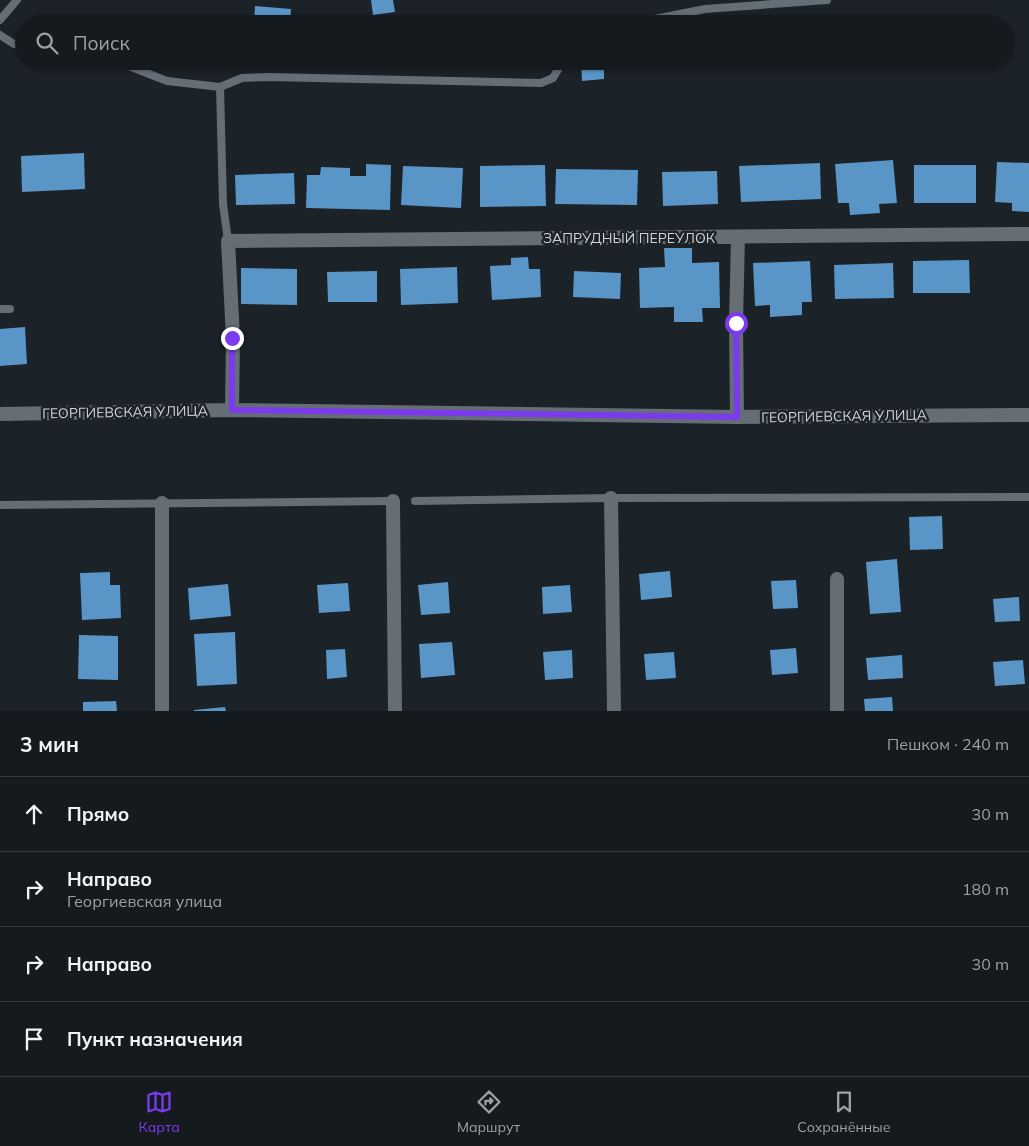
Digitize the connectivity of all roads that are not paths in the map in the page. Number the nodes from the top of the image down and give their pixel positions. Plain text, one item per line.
1 (17, 0) edge
2 (826, 0) edge
3 (672, 15) edge
4 (0, 20) edge
5 (0, 36) edge
6 (15, 44) edge
7 (139, 70) edge
8 (558, 70) edge
9 (220, 87) junction
10 (1029, 234) edge
11 (738, 237) junction
12 (228, 241) junction
13 (0, 309) edge
14 (10, 309) dead end
15 (232, 410) junction
16 (0, 414) edge
17 (1029, 415) edge
18 (737, 417) junction
19 (1029, 497) edge
20 (611, 498) junction
21 (393, 501) joint
22 (415, 501) dead end
23 (162, 502) junction
24 (0, 505) edge
25 (837, 579) dead end
26 (162, 711) edge
27 (396, 711) edge
28 (614, 711) edge
29 (837, 711) edge

1 - 4 lane
2 - 3 lane
5 - 6 lane
7 - 9 lane
8 - 9 lane
9 - 12 lane
10 - 11 street, ЗАПРУДНЫЙ ПЕРЕУЛОК
11 - 12 street, ЗАПРУДНЫЙ ПЕРЕУЛОК
11 - 18 street
12 - 15 street
13 - 14 lane
15 - 16 street, ГЕОРГИЕВСКАЯ УЛИЦА
15 - 18 street, ГЕОРГИЕВСКАЯ УЛИЦА
17 - 18 street, ГЕОРГИЕВСКАЯ УЛИЦА
19 - 20 lane
20 - 22 lane
20 - 28 street
21 - 23 lane
21 - 27 street
23 - 24 lane
23 - 26 street
25 - 29 street

